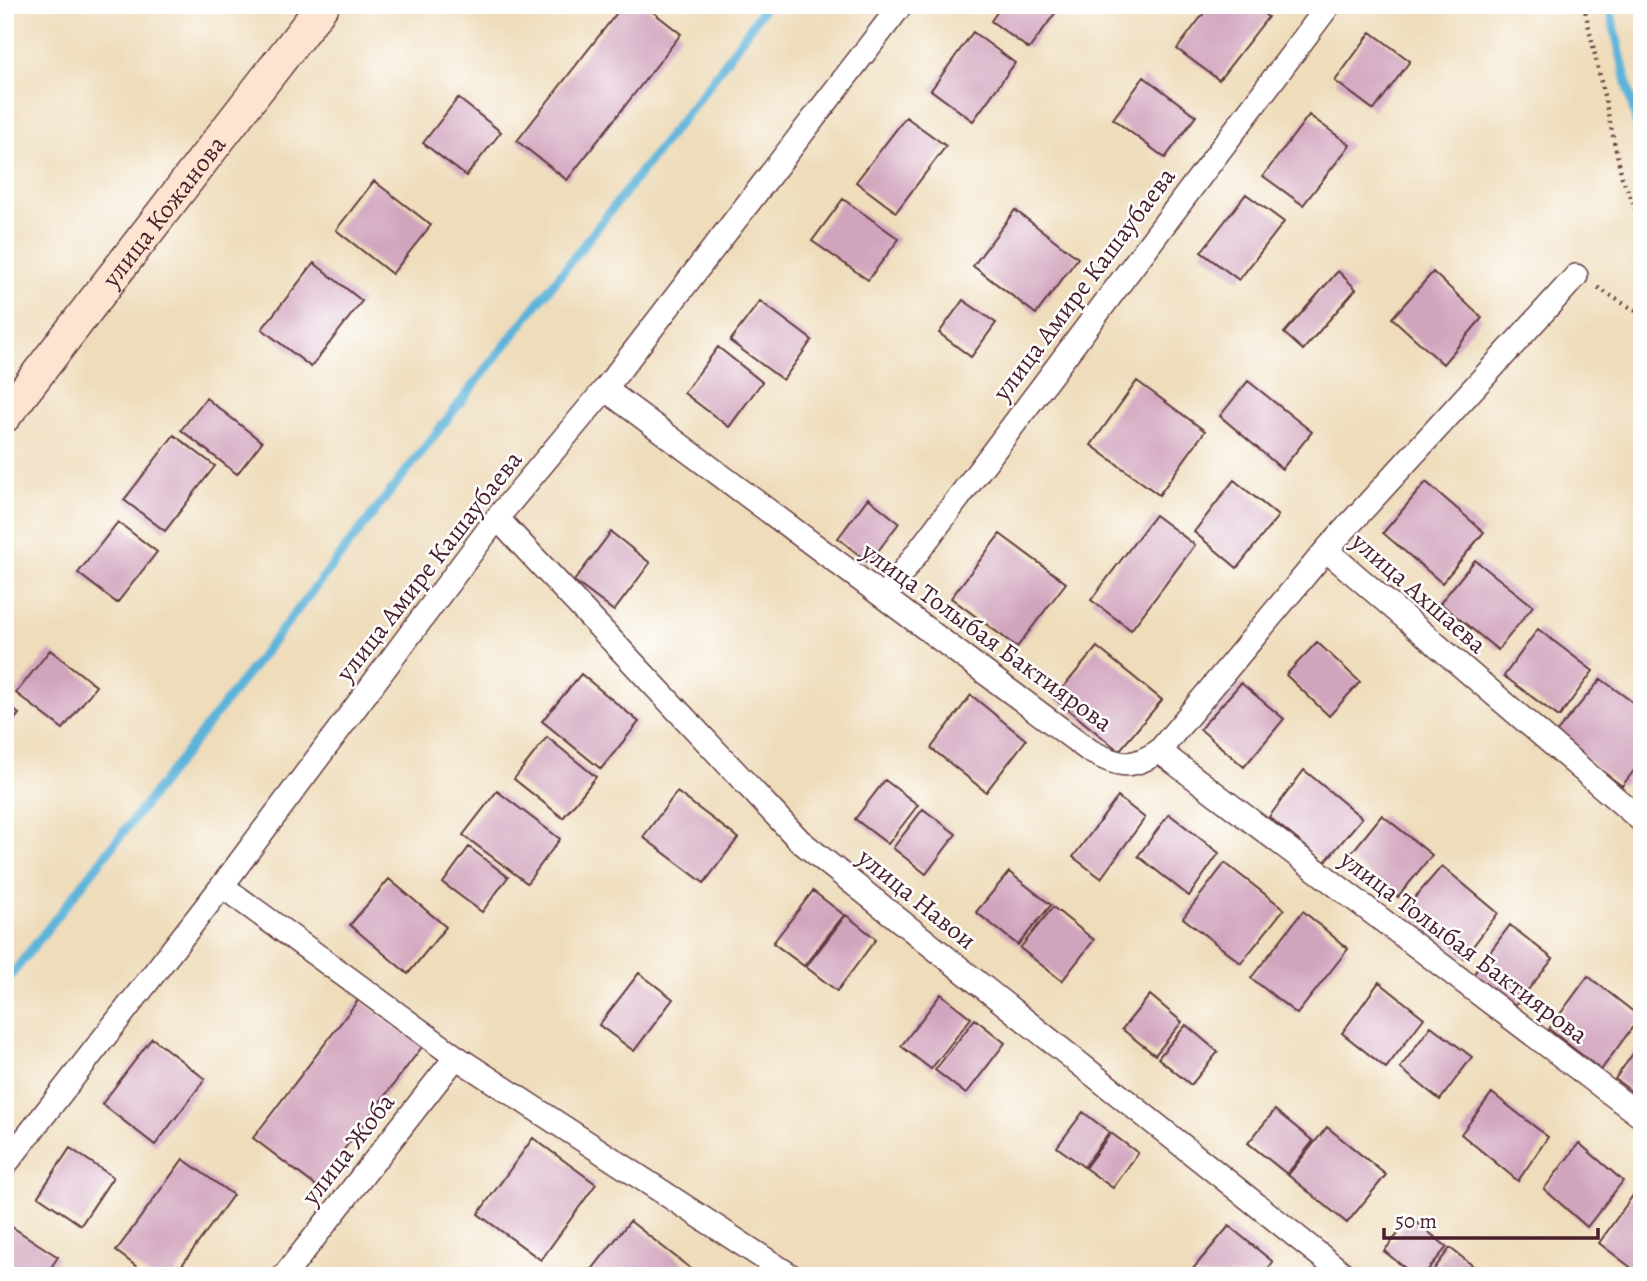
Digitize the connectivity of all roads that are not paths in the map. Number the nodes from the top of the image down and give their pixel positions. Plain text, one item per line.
1 (323, 5) edge
2 (901, 5) edge
3 (1329, 5) edge
4 (1576, 276) road end
5 (605, 389) junction
6 (5, 416) edge
7 (497, 518) junction
8 (1326, 550) junction
9 (884, 597) junction
10 (1159, 751) junction
11 (1642, 821) edge
12 (222, 886) junction
13 (456, 1057) junction
14 (1642, 1117) edge
15 (5, 1165) edge
16 (780, 1272) edge
17 (284, 1276) edge
18 (1346, 1276) edge

1 - 6 main road, улица Кожанова
2 - 5 street, улица Амире Кашаубаева
3 - 9 street, улица Амире Кашаубаева
4 - 8 street
5 - 7 street, улица Амире Кашаубаева
5 - 9 street, улица Толыбая Бактиярова
7 - 12 street, улица Амире Кашаубаева
7 - 18 street, улица Навои
8 - 10 street, улица Ахшаева
8 - 11 street, улица Ахшаева
9 - 10 street, улица Толыбая Бактиярова
10 - 14 street, улица Толыбая Бактиярова
12 - 13 street
12 - 15 street, улица Амире Кашаубаева
13 - 16 street
13 - 17 street, улица Жоба

